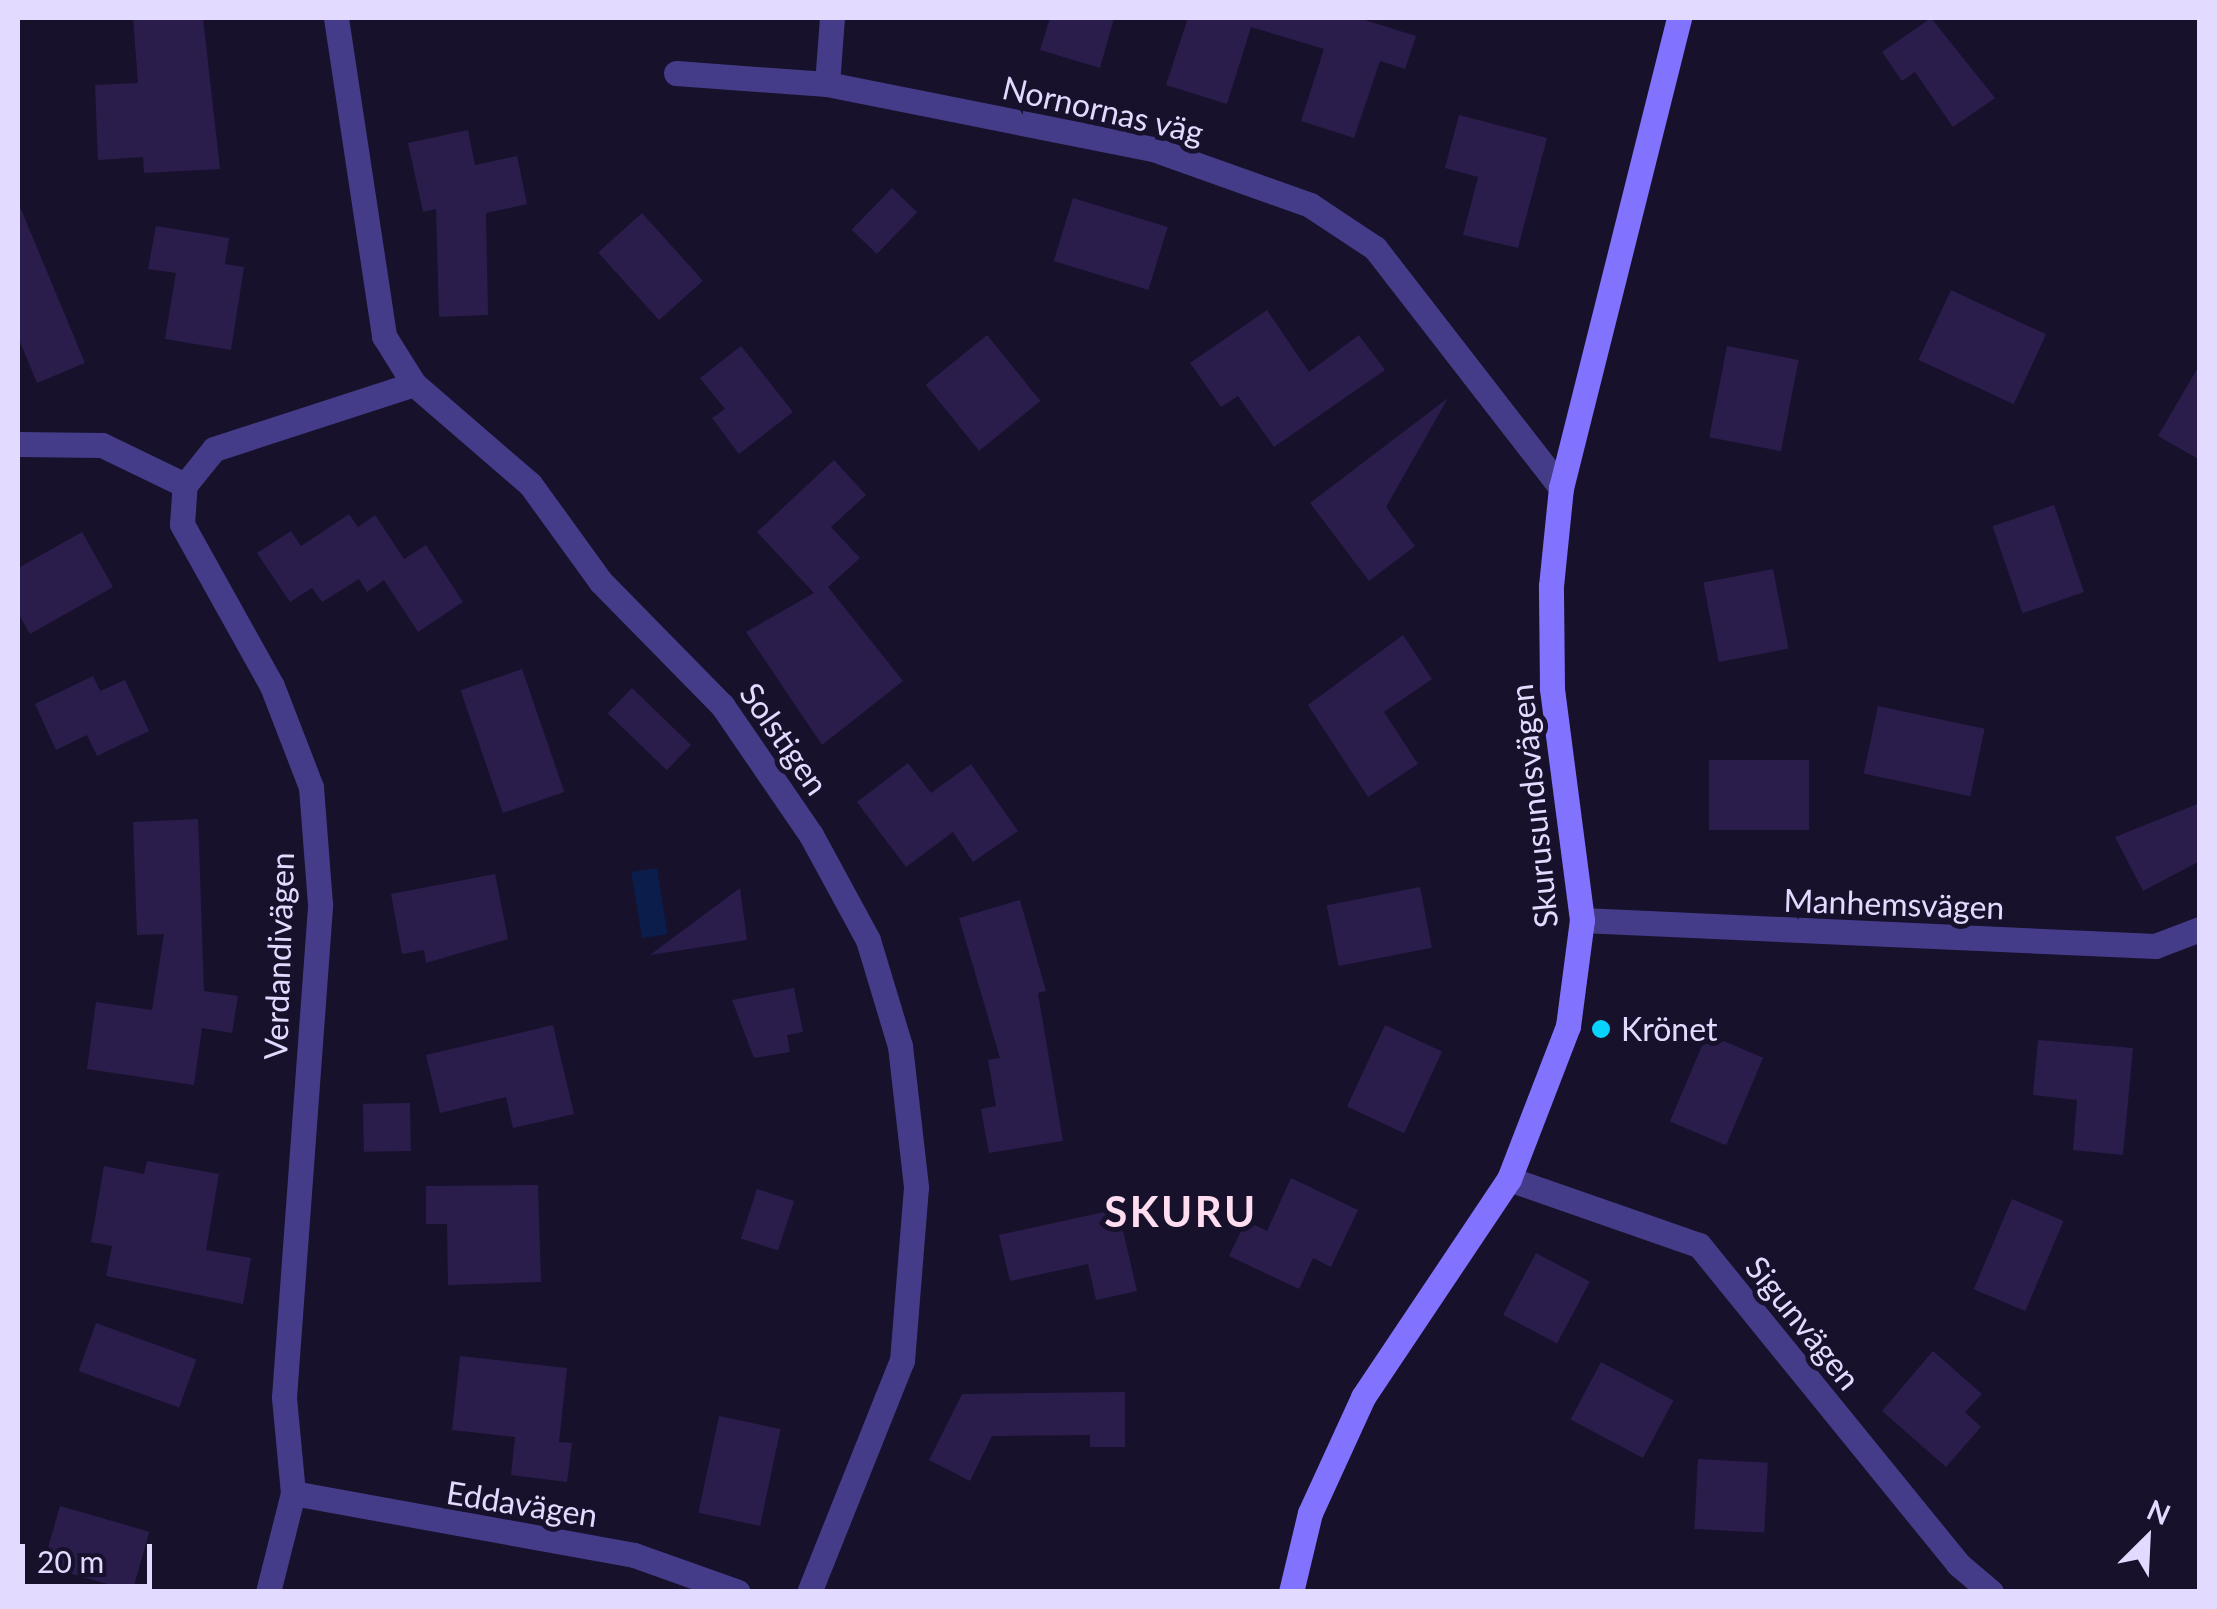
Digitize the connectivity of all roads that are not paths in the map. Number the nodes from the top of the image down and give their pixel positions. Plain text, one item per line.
1 (336, 18) edge
2 (832, 18) edge
3 (1679, 18) edge
4 (676, 73) dead end
5 (827, 84) junction
6 (414, 384) junction
7 (18, 444) edge
8 (184, 486) junction
9 (1562, 488) junction
10 (1582, 920) junction
11 (2200, 929) edge
12 (1510, 1178) junction
13 (293, 1492) junction
14 (268, 1592) edge
15 (738, 1592) edge
16 (809, 1592) edge
17 (1292, 1592) edge
18 (1990, 1592) edge

1 - 6 street, Solstigen
2 - 5 street
3 - 9 street, Skurusundsvägen
4 - 5 street, Nornornas väg
5 - 9 street, Nornornas väg
6 - 8 street
6 - 16 street, Solstigen
7 - 8 street
8 - 13 street, Verdandivägen
9 - 10 street, Skurusundsvägen
10 - 11 street, Manhemsvägen
10 - 12 street, Skurusundsvägen
12 - 17 street, Skurusundsvägen
12 - 18 street, Sigunvägen
13 - 14 street, Verdandivägen
13 - 15 street, Eddavägen

